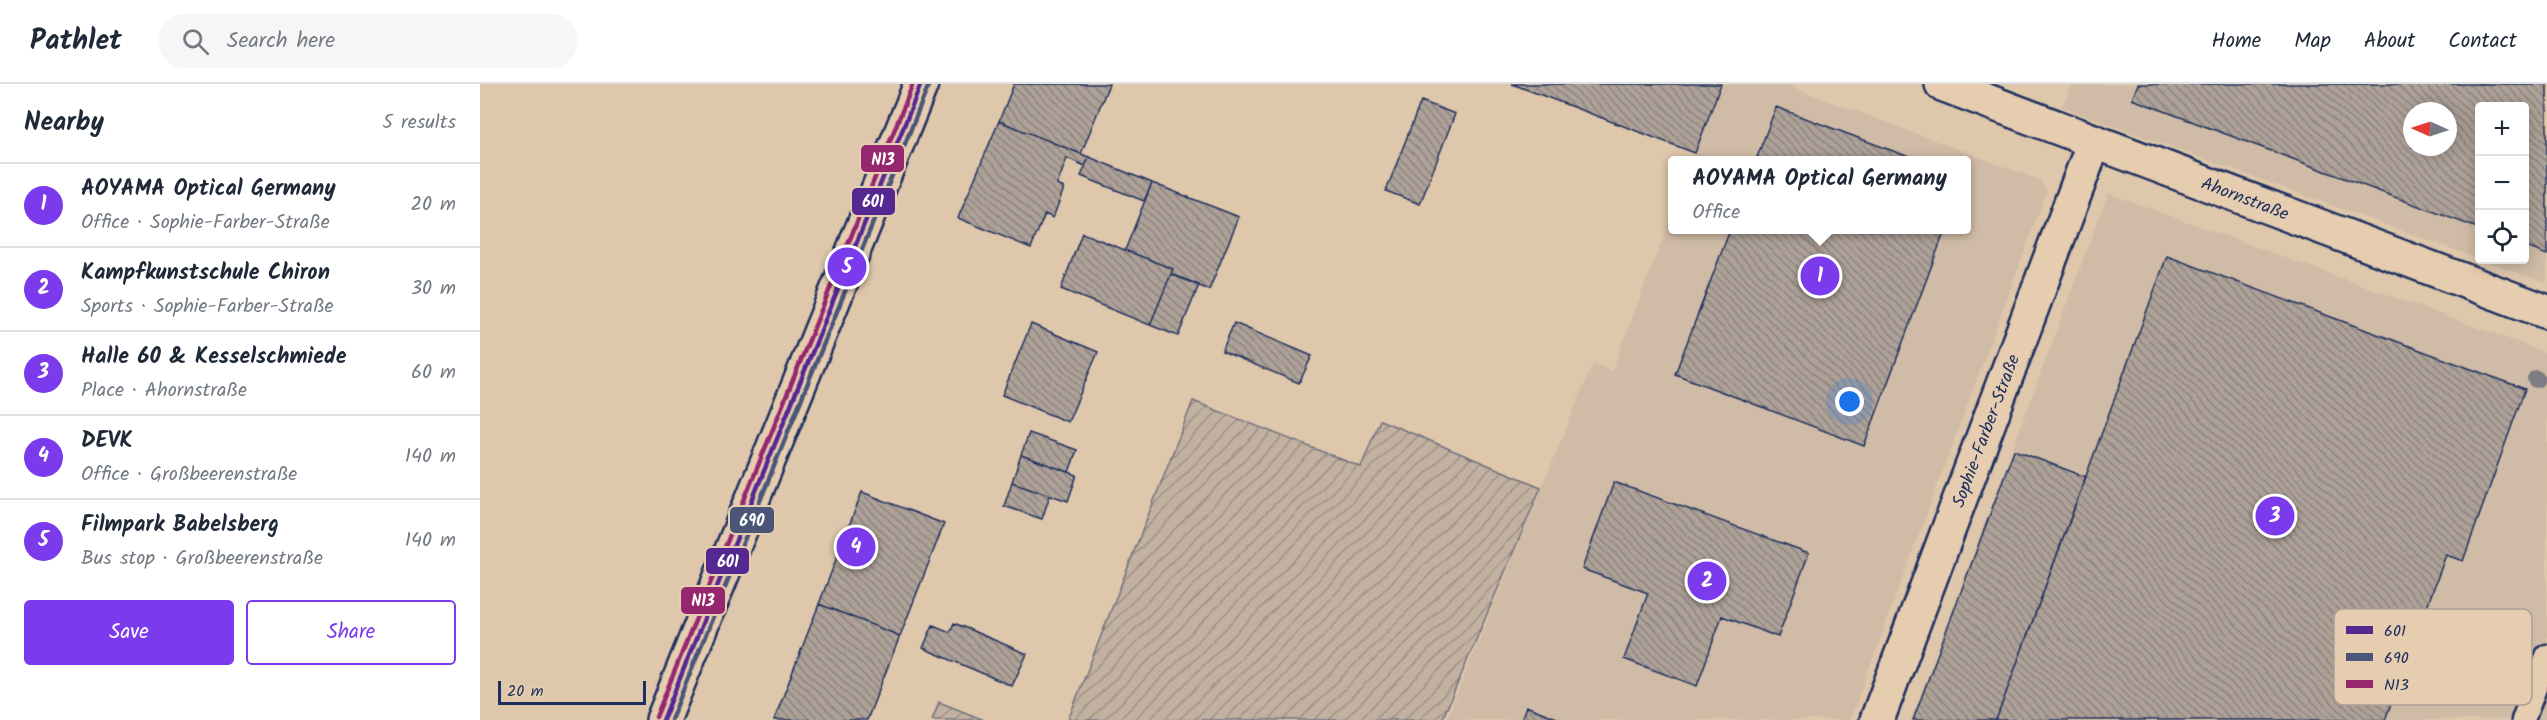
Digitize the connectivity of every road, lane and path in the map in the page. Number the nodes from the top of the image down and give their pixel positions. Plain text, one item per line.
1 (921, 84) edge
2 (1942, 84) edge
3 (2094, 142) junction
4 (2547, 312) edge
5 (2547, 656) edge
6 (2532, 696) edge
7 (2529, 705) edge
8 (663, 720) edge
9 (1877, 720) edge
10 (2523, 720) edge

1 - 8 street
2 - 3 street, Ahornstraße
3 - 4 street, Ahornstraße
3 - 9 street, Sophie-Farber-Straße
5 - 6 lane
7 - 10 lane

